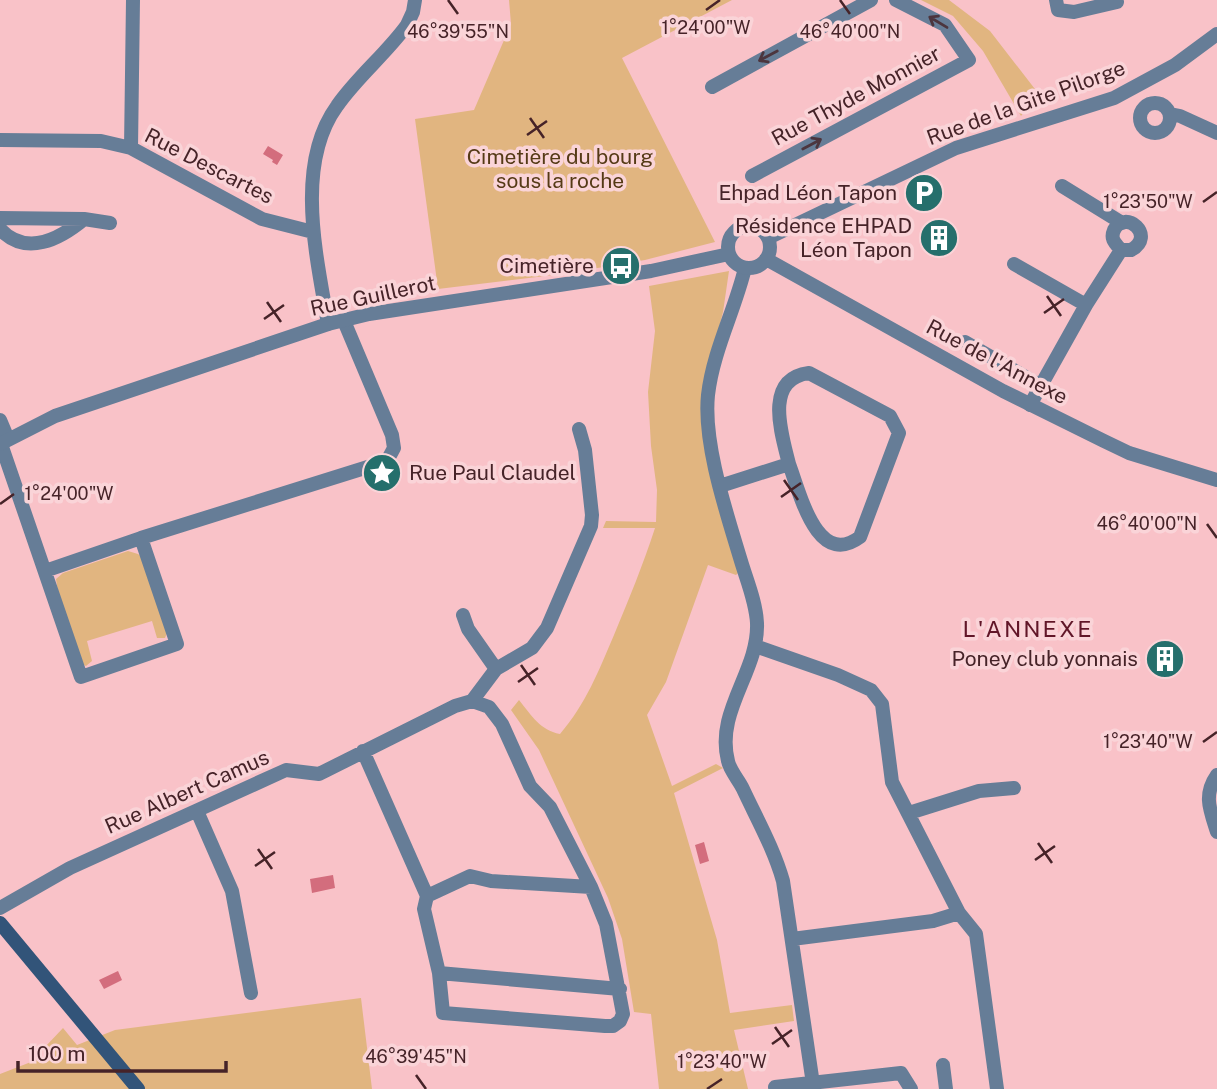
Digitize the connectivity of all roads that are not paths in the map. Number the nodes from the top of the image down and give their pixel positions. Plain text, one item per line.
1 (133, 0) edge
2 (415, 0) edge
3 (871, 0) edge
4 (896, 0) edge
5 (1056, 0) edge
6 (1117, 2) edge
7 (1217, 34) edge
8 (712, 87) dead end
9 (1170, 114) dead end
10 (1217, 132) edge
11 (0, 140) edge
12 (131, 148) junction
13 (752, 176) dead end
14 (1062, 186) dead end
15 (0, 218) edge
16 (84, 219) junction
17 (110, 223) dead end
18 (1122, 223) junction
19 (0, 229) edge
20 (313, 232) junction
21 (768, 238) junction
22 (1121, 250) junction
23 (729, 254) junction
24 (766, 260) junction
25 (1014, 264) dead end
26 (745, 268) junction
27 (1086, 305) junction
28 (344, 321) junction
29 (328, 324) junction
30 (965, 342) dead end
31 (1041, 386) junction
32 (1030, 405) junction
33 (0, 420) edge
34 (579, 429) dead end
35 (3, 442) edge
36 (789, 464) junction
37 (1217, 480) edge
38 (720, 486) junction
39 (141, 538) junction
40 (45, 571) junction
41 (463, 615) dead end
42 (755, 646) junction
43 (496, 669) junction
44 (472, 701) junction
45 (363, 751) junction
46 (1217, 775) edge
47 (1014, 788) dead end
48 (197, 811) junction
49 (909, 813) junction
50 (1217, 832) edge
51 (591, 887) junction
52 (426, 895) junction
53 (0, 908) edge
54 (959, 913) junction
55 (0, 923) edge
56 (792, 939) junction
57 (439, 973) junction
58 (620, 989) junction
59 (251, 993) dead end
60 (943, 1065) dead end
61 (813, 1084) junction
62 (775, 1087) edge
63 (138, 1089) edge
64 (911, 1089) edge
65 (946, 1089) edge
66 (997, 1089) edge

1 - 12 street
2 - 20 street
3 -> 8 street
13 -> 4 street, Rue Thyde Monnier
5 - 6 street
7 - 21 street, Rue de la Gite Pilorge
9 - 10 street
11 - 12 street, Rue Descartes
12 - 20 street, Rue Descartes
14 - 18 street
15 - 16 street
16 - 17 street
16 - 19 street
18 - 22 street
18 - 22 street
20 - 29 street
21 - 23 street
21 - 24 street
22 - 27 street
23 - 26 street
23 - 28 street, Rue Guillerot
24 - 26 street
24 - 32 street, Rue de l'Annexe
25 - 27 street
26 - 38 street
27 - 31 street
28 - 29 street, Rue Guillerot
28 - 39 street
29 - 35 street, Rue Guillerot
30 - 31 street
31 - 32 street
32 - 37 street, Rue de l'Annexe
33 - 35 street
34 - 43 street
35 - 40 street
36 - 36 street
36 - 38 street
38 - 42 street
39 - 40 street
39 - 40 street
41 - 43 street
42 - 49 street
42 - 56 street
43 - 44 street
44 - 45 street, Rue Albert Camus
44 - 51 street
45 - 48 street, Rue Albert Camus
45 - 52 street
46 - 50 street
47 - 49 street
48 - 53 street, Rue Albert Camus
48 - 59 street
49 - 54 street
51 - 52 street
51 - 58 street
52 - 57 street
54 - 56 street
54 - 66 street
55 - 63 main road
56 - 61 street
57 - 58 street
57 - 58 street
60 - 65 street
61 - 62 street
61 - 64 street

